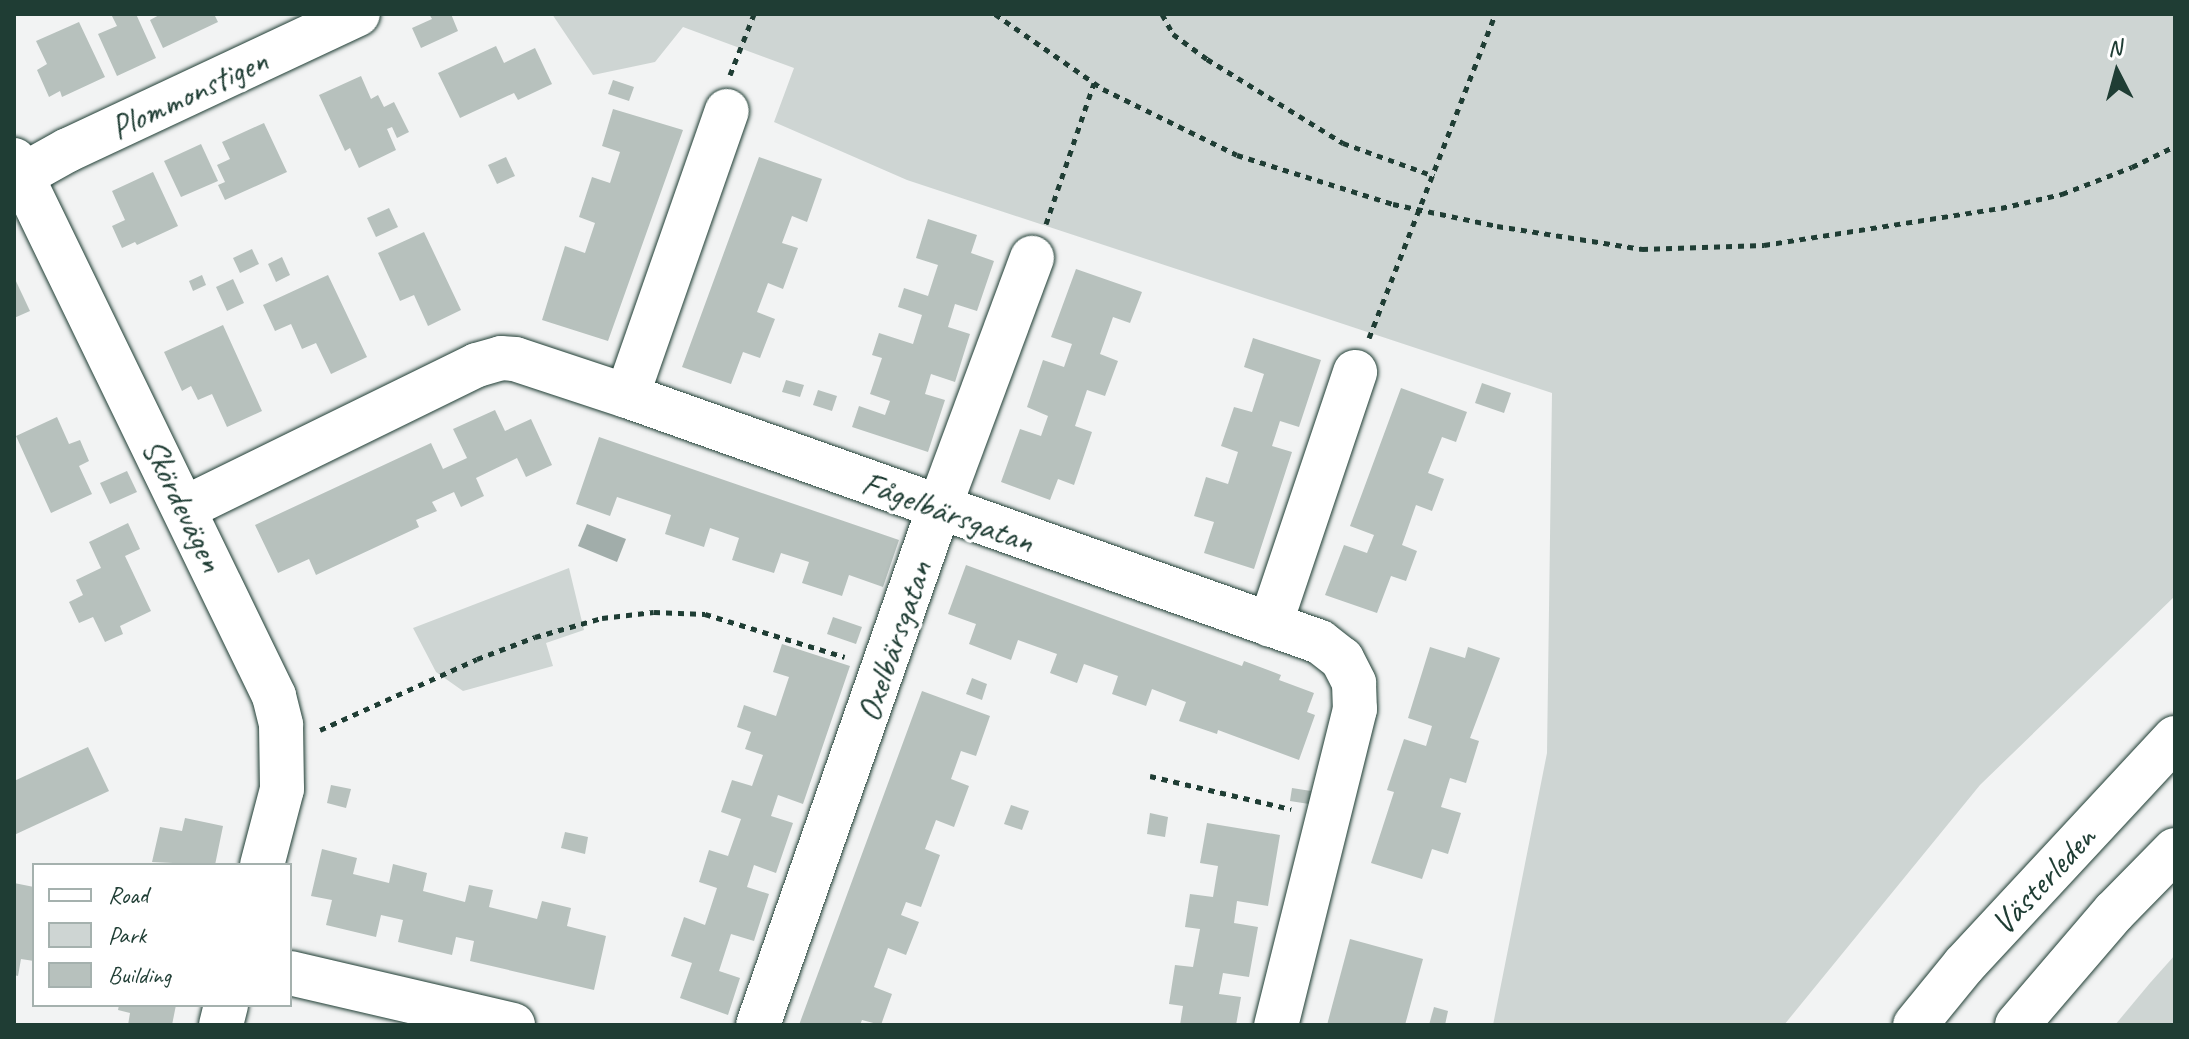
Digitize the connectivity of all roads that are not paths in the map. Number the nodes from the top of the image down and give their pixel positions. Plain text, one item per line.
1 (353, 15) edge
2 (727, 111) road end
3 (17, 173) edge
4 (1032, 258) road end
5 (1355, 372) road end
6 (627, 396) junction
7 (185, 508) junction
8 (939, 508) junction
9 (1270, 625) junction
10 (2175, 738) edge
11 (2175, 850) edge
12 (263, 863) edge
13 (292, 973) edge
14 (513, 1025) edge
15 (758, 1025) edge
16 (1276, 1025) edge
17 (1915, 1025) edge
18 (2017, 1025) edge

1 - 3 main road, Plommonstigen
2 - 6 main road
3 - 7 main road, Skördevägen
4 - 8 main road, Oxelbärsgatan
5 - 9 main road
6 - 7 main road, Fågelbärsgatan
6 - 8 main road, Fågelbärsgatan
7 - 12 main road, Skördevägen
8 - 9 main road, Fågelbärsgatan
8 - 15 main road, Oxelbärsgatan
9 - 16 main road, Fågelbärsgatan
10 - 17 main road, Västerleden
11 - 18 main road
13 - 14 main road

